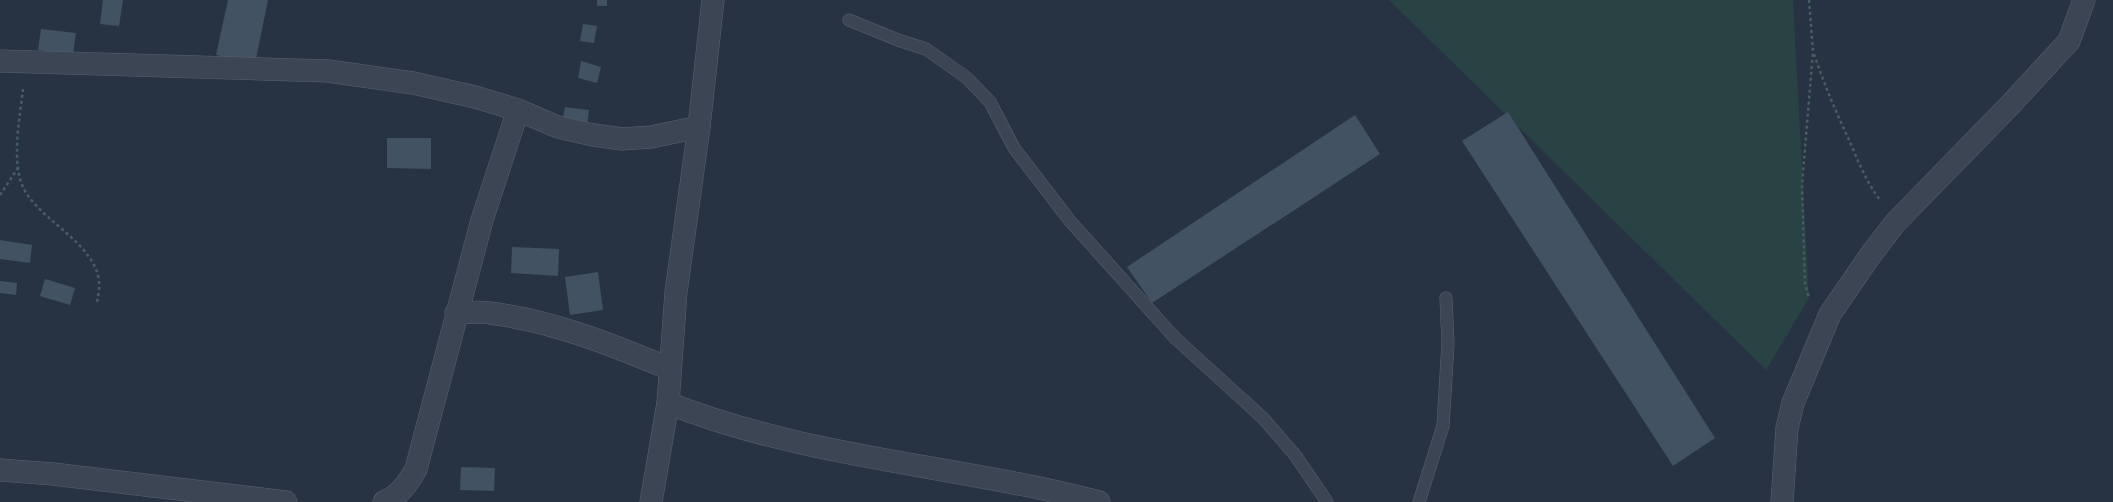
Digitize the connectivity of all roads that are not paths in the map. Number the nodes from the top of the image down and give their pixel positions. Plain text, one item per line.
1 (713, 0) edge
2 (2084, 0) edge
3 (849, 20) dead end
4 (0, 60) edge
5 (518, 110) junction
6 (699, 127) junction
7 (1446, 298) dead end
8 (456, 313) junction
9 (670, 369) junction
10 (668, 403) junction
11 (0, 470) edge
12 (286, 502) edge
13 (384, 502) edge
14 (651, 502) edge
15 (1100, 502) edge
16 (1327, 502) edge
17 (1419, 502) edge
18 (1782, 502) edge

1 - 6 street
2 - 18 street
3 - 16 lane
4 - 5 street
5 - 6 street
5 - 8 street
6 - 9 street
7 - 17 lane
8 - 9 street
8 - 13 street
9 - 10 street
10 - 14 street
10 - 15 street
11 - 12 street

